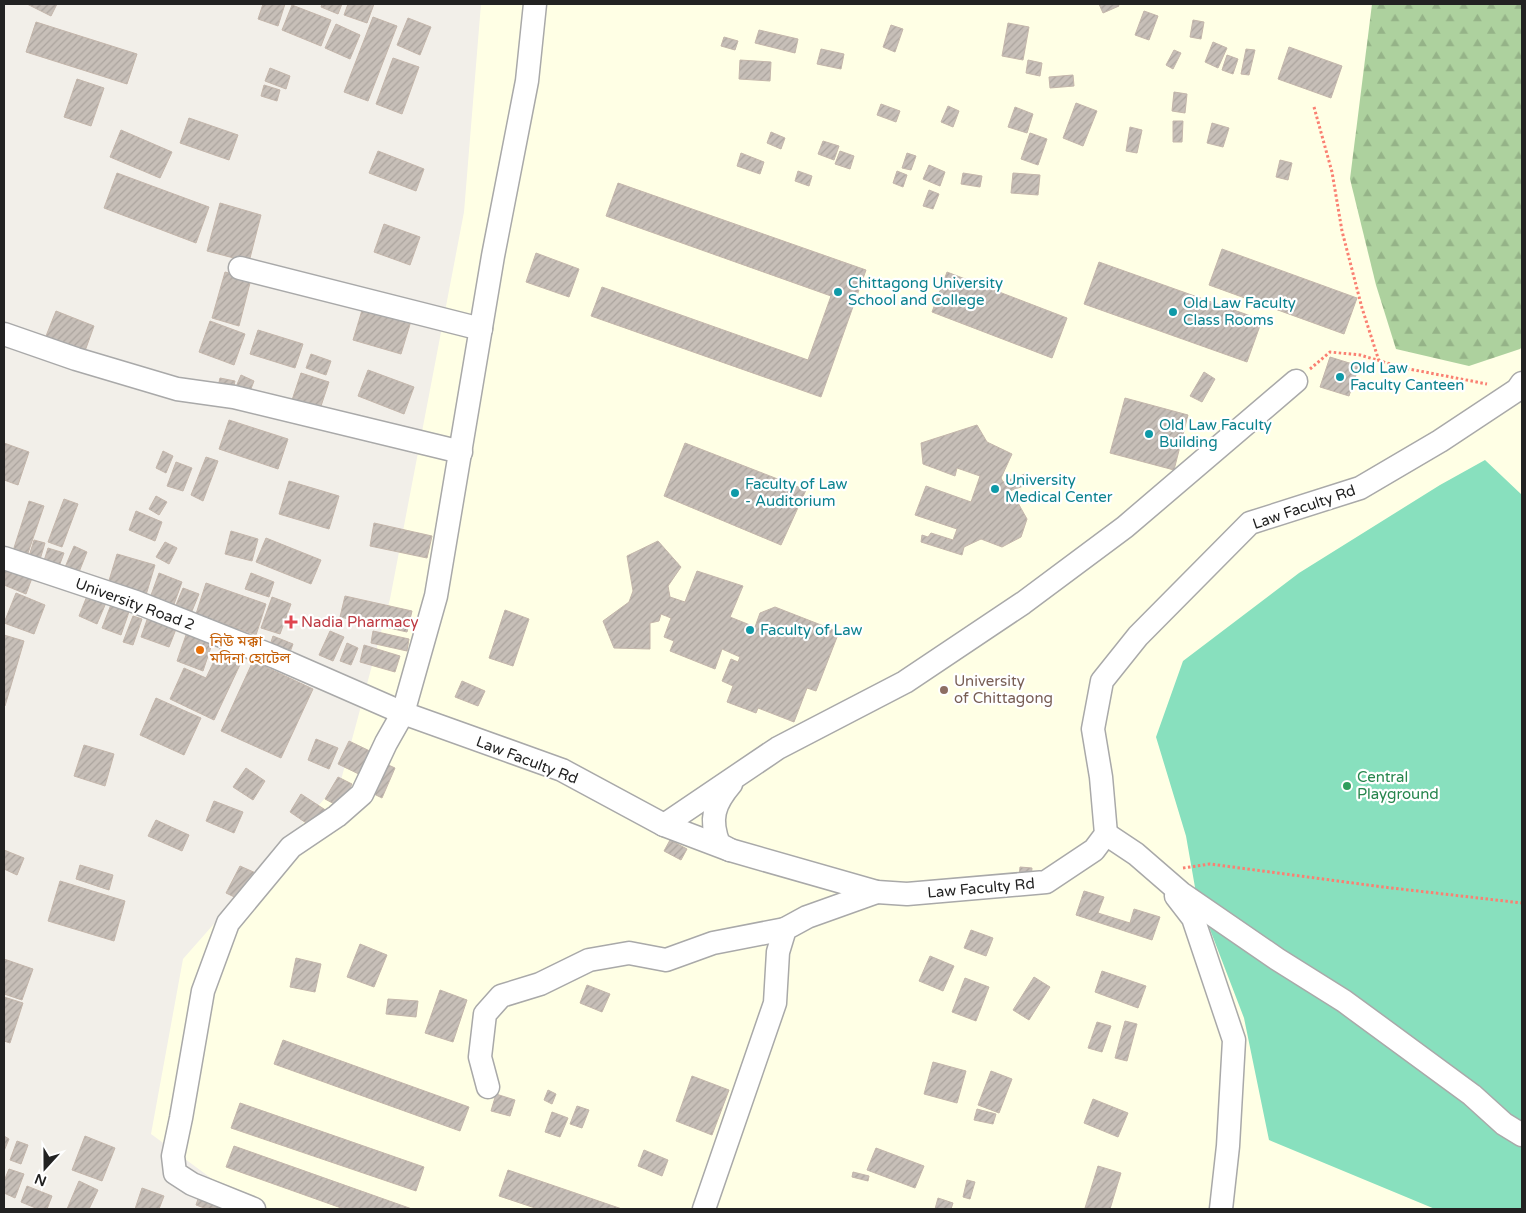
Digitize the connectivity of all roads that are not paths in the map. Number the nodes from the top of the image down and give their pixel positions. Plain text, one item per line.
1 (534, 4) edge
2 (240, 268) dead end
3 (481, 329) junction
4 (4, 334) edge
5 (1296, 381) road end
6 (1520, 386) edge
7 (461, 452) junction
8 (4, 558) edge
9 (403, 713) junction
10 (740, 774) junction
11 (664, 826) junction
12 (1106, 834) junction
13 (730, 850) junction
14 (877, 892) junction
15 (785, 929) junction
16 (488, 1086) dead end
17 (1522, 1136) edge
18 (254, 1209) edge
19 (704, 1209) edge
20 (1221, 1209) edge

1 - 3 street
2 - 3 street
3 - 7 street
4 - 7 street
5 - 10 street
6 - 12 street, Law Faculty Rd
7 - 9 street
8 - 9 street, University Road 2
9 - 11 street, Law Faculty Rd
9 - 18 street
10 - 11 street
10 - 13 street
11 - 13 street, Law Faculty Rd
12 - 14 street, Law Faculty Rd
12 - 17 street
12 - 20 street
13 - 14 street, Law Faculty Rd
14 - 15 street
15 - 16 street
15 - 19 street

